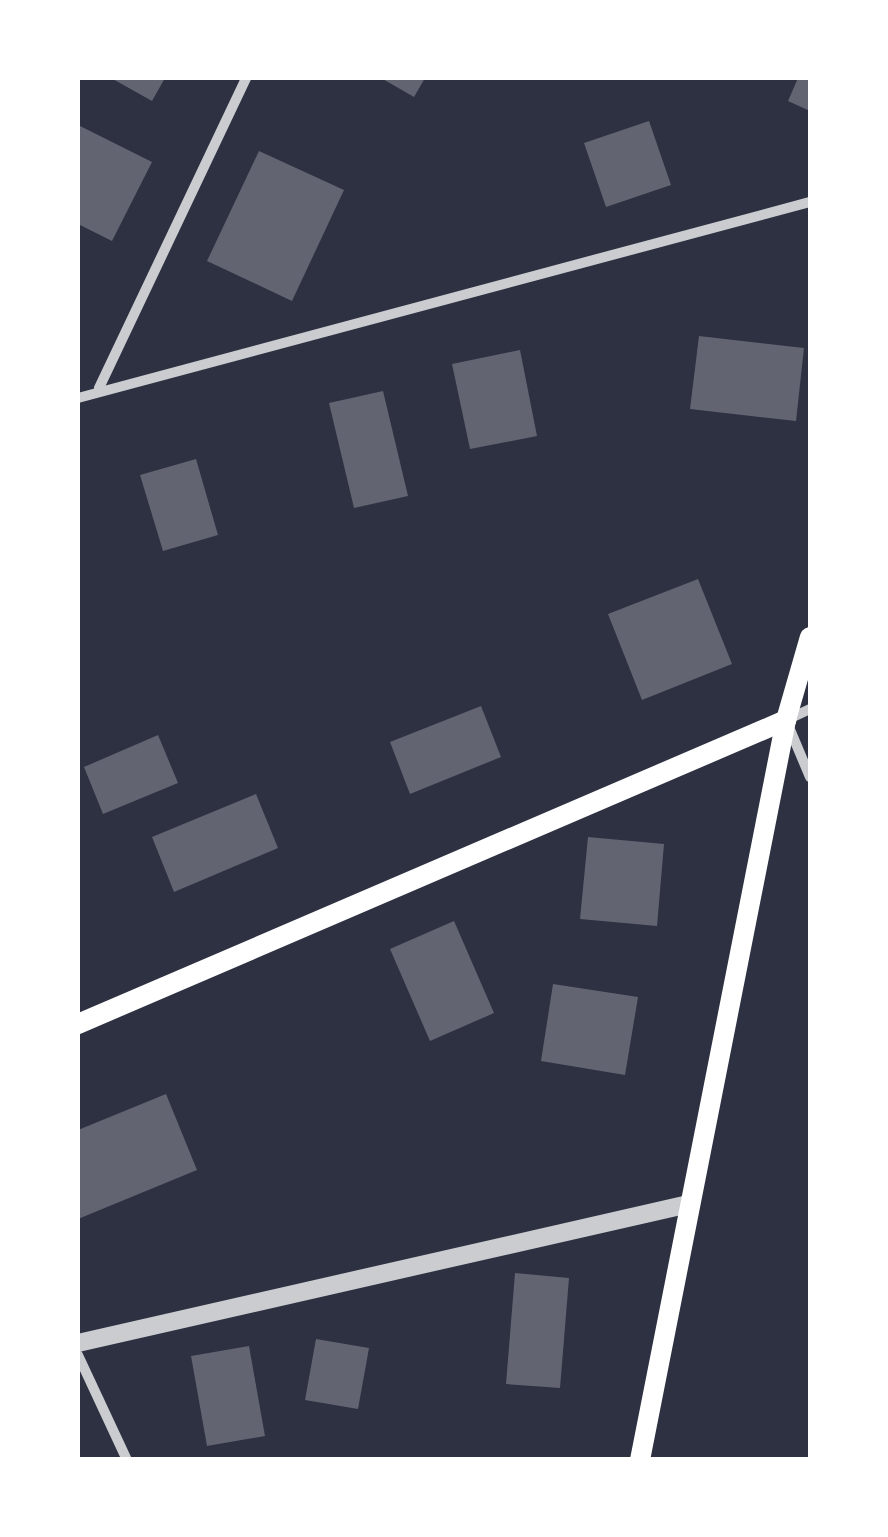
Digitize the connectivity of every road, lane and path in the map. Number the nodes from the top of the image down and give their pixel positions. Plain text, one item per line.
1 (246, 78) edge
2 (810, 202) edge
3 (100, 388) junction
4 (78, 398) edge
5 (810, 637) edge
6 (810, 709) edge
7 (786, 720) junction
8 (810, 777) edge
9 (78, 1024) edge
10 (689, 1204) junction
11 (78, 1343) edge
12 (78, 1355) edge
13 (128, 1460) edge
14 (640, 1460) edge

1 - 3 street
2 - 3 street
3 - 4 street
5 - 7 main road
6 - 7 street
7 - 8 street
7 - 9 main road
7 - 10 main road
10 - 11 street
10 - 14 main road
12 - 13 street

